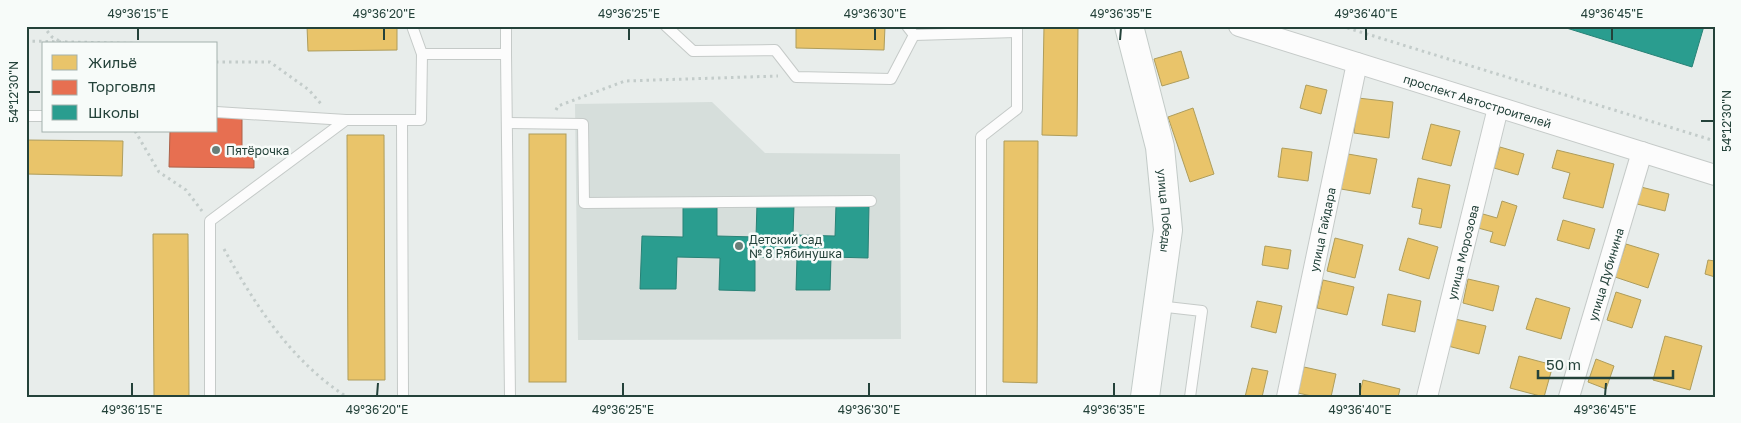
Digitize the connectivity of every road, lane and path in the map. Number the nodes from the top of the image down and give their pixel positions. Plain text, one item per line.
1 (43, 26) edge
2 (412, 26) edge
3 (506, 26) edge
4 (666, 26) edge
5 (907, 26) edge
6 (1129, 26) edge
7 (1239, 26) edge
8 (1341, 26) edge
9 (1017, 29) edge
10 (914, 35) junction
11 (26, 40) edge
12 (60, 41) junction
13 (94, 42) edge
14 (422, 54) junction
15 (506, 54) junction
16 (218, 62) edge
17 (1357, 63) junction
18 (796, 77) junction
19 (1498, 108) junction
20 (218, 112) edge
21 (26, 116) edge
22 (42, 116) edge
23 (336, 120) junction
24 (346, 120) junction
25 (402, 120) junction
26 (507, 122) junction
27 (548, 123) junction
28 (136, 132) edge
29 (1715, 141) edge
30 (1642, 152) junction
31 (1715, 175) edge
32 (871, 201) dead end
33 (210, 222) junction
34 (1157, 306) junction
35 (210, 397) edge
36 (346, 397) edge
37 (402, 397) edge
38 (510, 397) edge
39 (981, 397) edge
40 (1145, 397) edge
41 (1190, 397) edge
42 (1287, 397) edge
43 (1427, 397) edge
44 (1570, 397) edge

1 - 12 path
2 - 14 lane
3 - 15 lane
4 - 18 lane
5 - 10 lane
6 - 34 street, улица Победы
7 - 17 street, проспект Автостроителей
8 - 29 path
9 - 10 lane
9 - 39 lane
10 - 18 lane
11 - 12 path
12 - 13 path
14 - 15 lane
14 - 25 lane
15 - 26 lane
16 - 23 path
17 - 19 street, проспект Автостроителей
17 - 42 street, улица Гайдара
18 - 27 path
19 - 30 street, проспект Автостроителей
19 - 43 street, улица Морозова
20 - 23 lane
21 - 22 lane
23 - 24 lane
24 - 25 lane
24 - 33 lane
25 - 37 lane
26 - 27 lane
26 - 38 lane
27 - 32 lane
28 - 33 path
30 - 31 street, проспект Автостроителей
30 - 44 street, улица Дубинина
33 - 35 lane
33 - 36 path
34 - 40 street, улица Победы
34 - 41 lane

